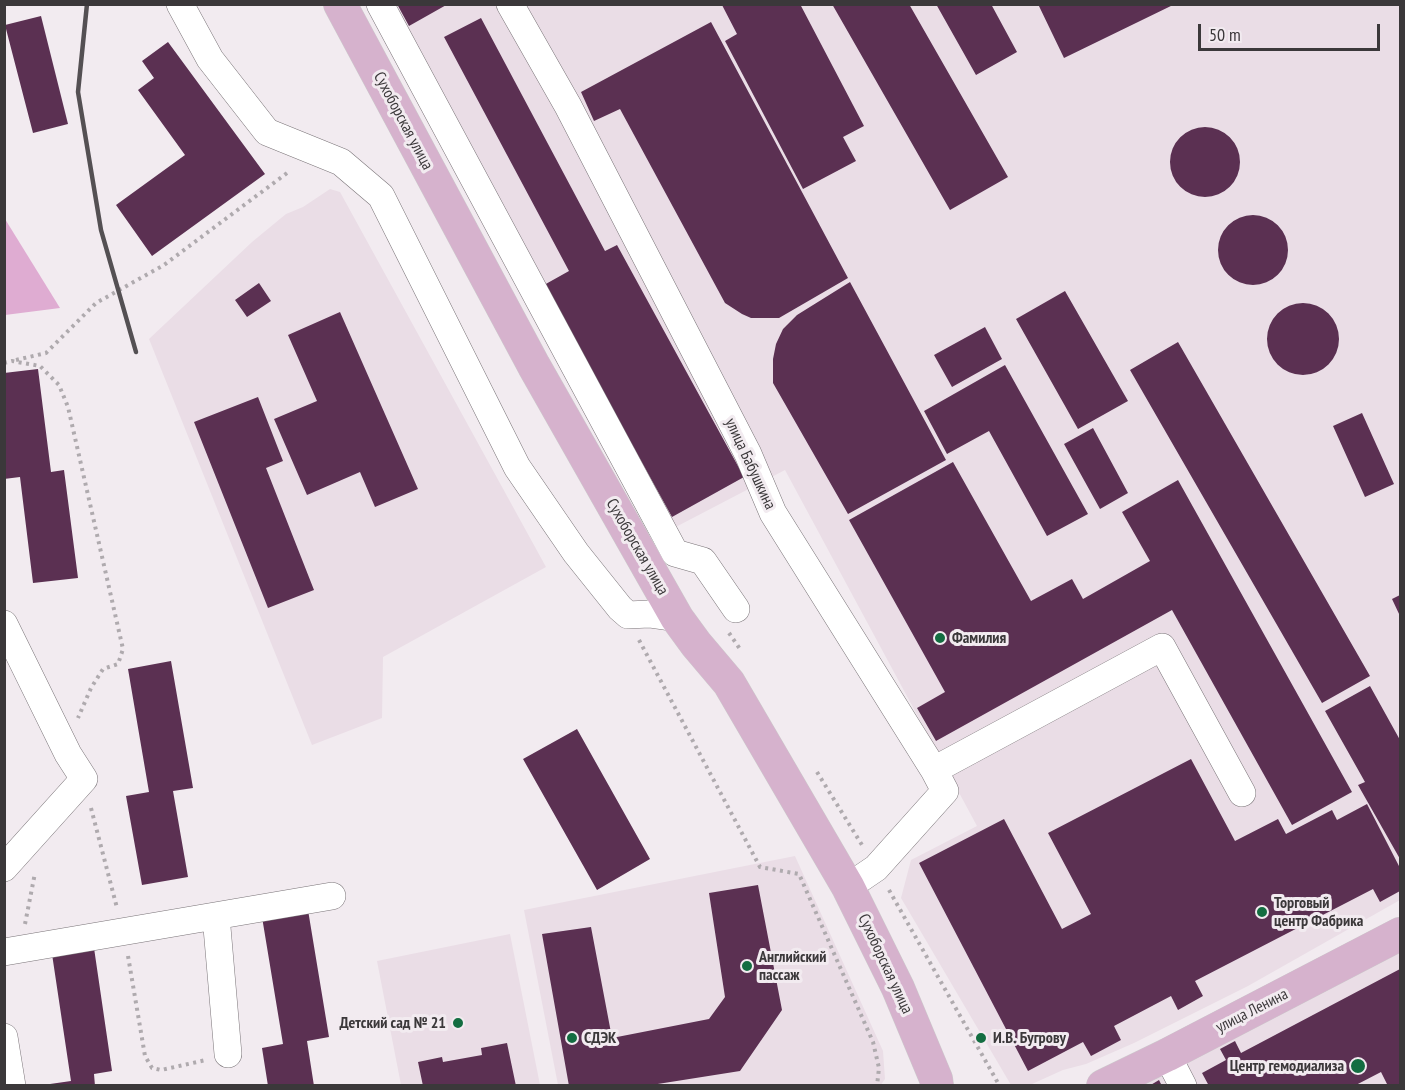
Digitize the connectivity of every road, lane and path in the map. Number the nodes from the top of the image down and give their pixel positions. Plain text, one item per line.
1 (180, 4) edge
2 (340, 4) edge
3 (380, 4) edge
4 (510, 4) edge
5 (287, 173) dead end
6 (12, 361) junction
7 (4, 363) edge
8 (736, 609) dead end
9 (628, 615) junction
10 (677, 618) junction
11 (4, 624) edge
12 (68, 754) junction
13 (934, 770) junction
14 (84, 779) junction
15 (1242, 793) dead end
16 (4, 868) edge
17 (36, 868) dead end
18 (848, 887) junction
19 (332, 896) dead end
20 (216, 916) junction
21 (124, 932) junction
22 (1401, 934) edge
23 (12, 951) edge
24 (4, 1037) edge
25 (228, 1054) joint
26 (1167, 1055) junction
27 (12, 1086) edge
28 (877, 1086) edge
29 (937, 1086) edge
30 (1103, 1086) edge
31 (1183, 1086) edge

1 - 9 street
2 - 10 main road, Сухоборская улица
3 - 8 street
4 - 13 street, улица Бабушкина
5 - 6 path
6 - 7 path
6 - 12 path
9 - 10 street
9 - 28 path
10 - 18 main road, Сухоборская улица
11 - 12 street
12 - 14 street
13 - 15 street
13 - 18 street, улица Бабушкина
14 - 16 street
14 - 21 path
17 - 23 path
18 - 29 main road, Сухоборская улица
19 - 20 street
20 - 21 street
20 - 25 street
21 - 23 street
21 - 25 path
22 - 26 main road, улица Ленина
24 - 27 street
26 - 30 main road, улица Ленина
26 - 31 street

